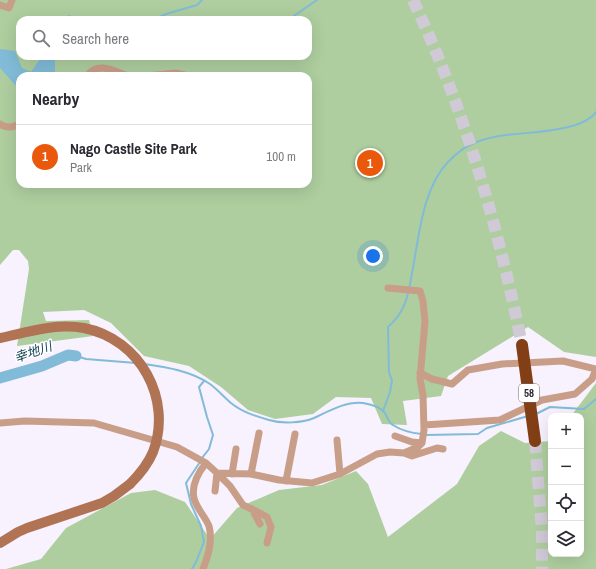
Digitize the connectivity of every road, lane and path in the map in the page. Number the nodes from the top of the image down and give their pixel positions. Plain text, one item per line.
1 (12, 0) edge
2 (0, 5) edge
3 (90, 72) edge
4 (115, 72) edge
5 (0, 124) edge
6 (16, 126) edge
7 (388, 288) dead end
8 (0, 338) edge
9 (522, 345) tunnel mouth
10 (596, 369) edge
11 (420, 373) junction
12 (596, 383) edge
13 (582, 388) junction
14 (0, 423) edge
15 (424, 427) junction
16 (259, 433) dead end
17 (295, 434) dead end
18 (395, 436) dead end
19 (338, 440) dead end
20 (422, 441) junction
21 (535, 441) tunnel mouth
22 (236, 449) dead end
23 (443, 449) dead end
24 (404, 452) junction
25 (205, 463) junction
26 (217, 472) junction
27 (232, 474) junction
28 (251, 474) junction
29 (340, 474) junction
30 (286, 481) junction
31 (215, 491) dead end
32 (252, 509) junction
33 (260, 524) dead end
34 (0, 543) edge
35 (267, 543) dead end
36 (202, 569) edge

1 - 2 street
3 - 4 street
5 - 6 street
7 - 11 street
8 - 34 main road, bridge
9 - 21 highway, 58, bridge
10 - 11 street
10 - 13 street
11 - 15 street
12 - 13 street
13 - 15 street
14 - 25 street
15 - 20 street
16 - 28 street
17 - 30 street
18 - 20 street
19 - 29 street
20 - 24 street
22 - 27 street
23 - 24 street
24 - 29 street
25 - 26 street
25 - 36 street
26 - 27 street
26 - 31 street
26 - 32 street
27 - 28 street
28 - 30 street
29 - 30 street
32 - 33 street
32 - 35 street

